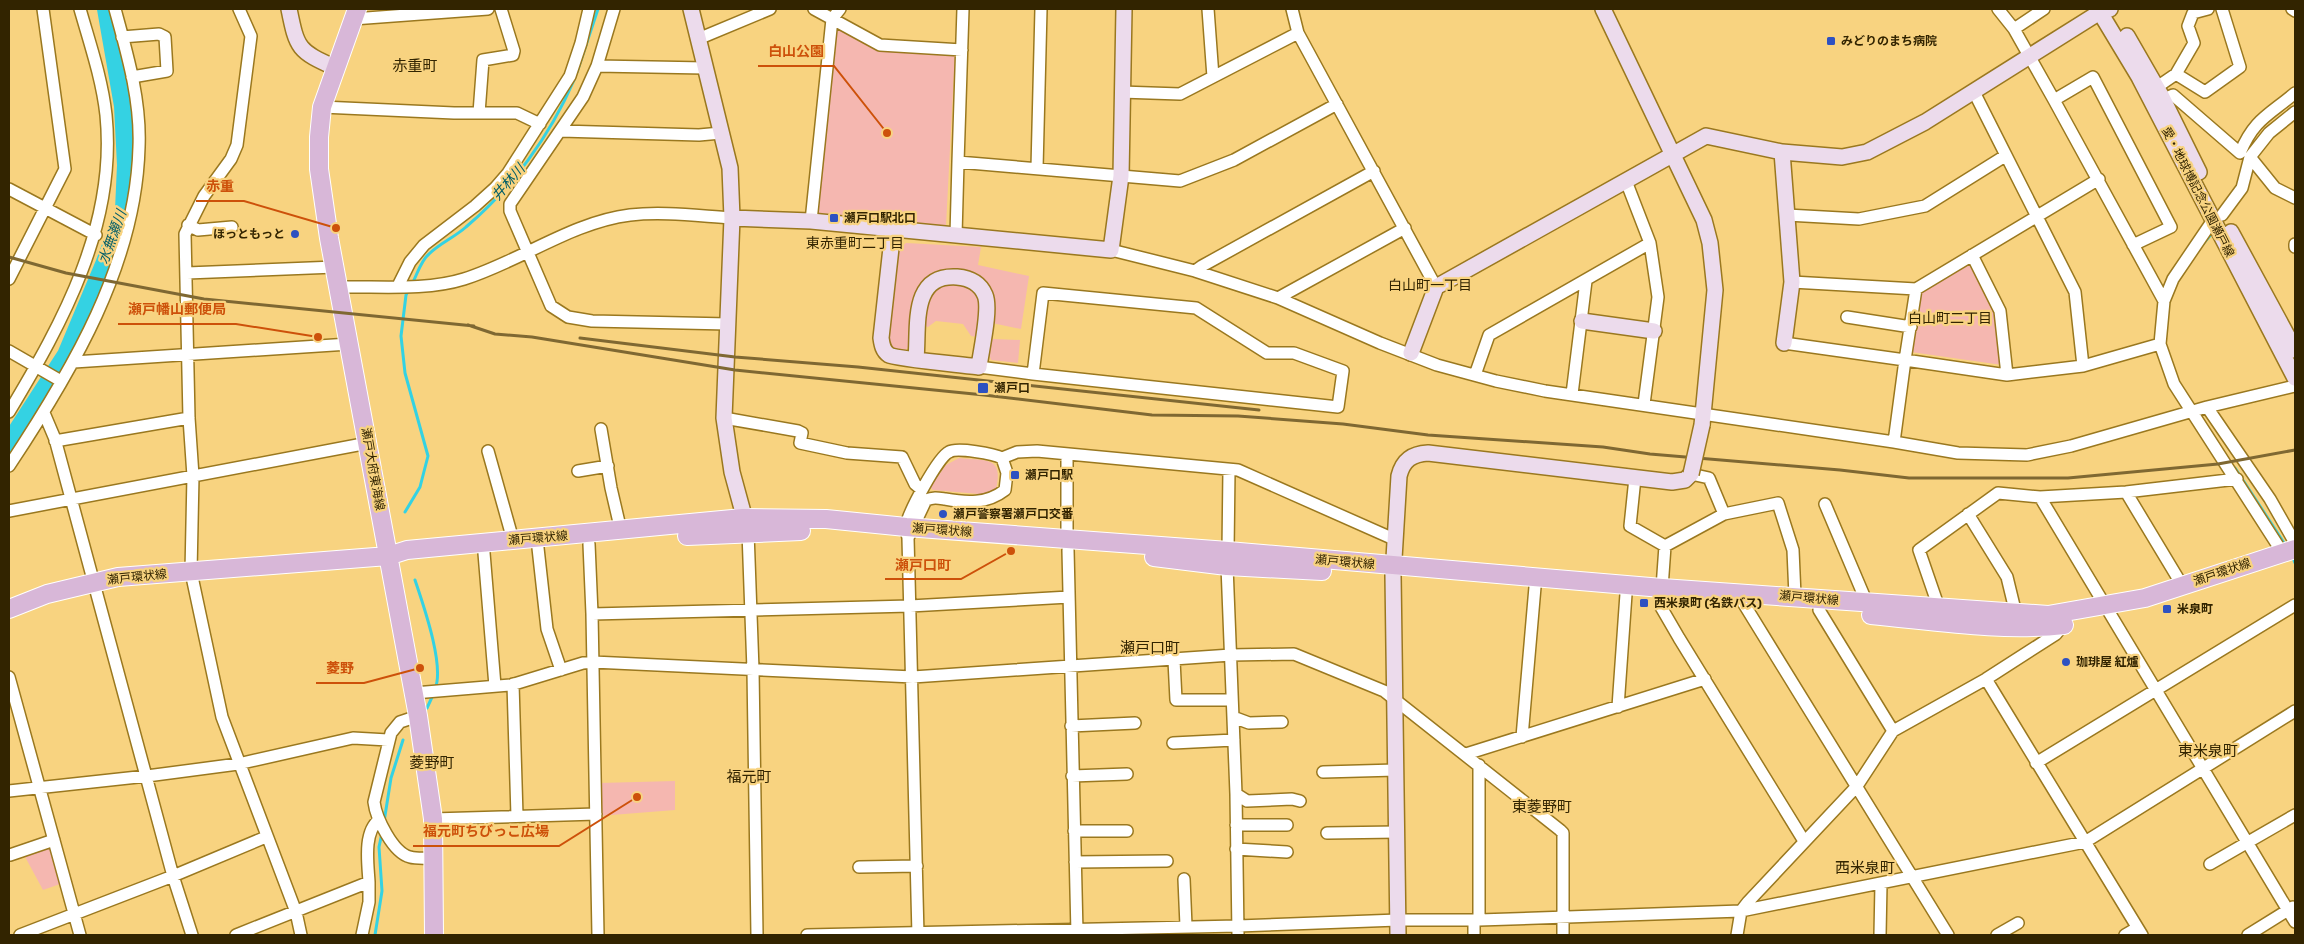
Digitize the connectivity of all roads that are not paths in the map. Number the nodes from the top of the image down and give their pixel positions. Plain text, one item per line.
1 (43, 9) edge
2 (80, 9) edge
3 (114, 9) edge
4 (239, 9) edge
5 (289, 9) edge
6 (488, 9) edge
7 (501, 9) edge
8 (589, 9) edge
9 (614, 9) edge
10 (691, 9) edge
11 (770, 9) edge
12 (814, 9) edge
13 (840, 9) edge
14 (963, 9) edge
15 (1041, 9) edge
16 (1124, 9) edge
17 (1208, 9) edge
18 (1292, 9) edge
19 (1603, 9) edge
20 (1998, 9) edge
21 (2044, 9) edge
22 (2208, 9) edge
23 (2222, 9) edge
24 (2292, 9) edge
25 (2105, 10) edge
26 (2295, 11) edge
27 (355, 14) edge
28 (832, 19) junction
29 (2014, 29) junction
30 (1298, 33) junction
31 (122, 37) junction
32 (698, 39) junction
33 (962, 50) junction
34 (2030, 58) junction
35 (597, 66) junction
36 (336, 68) junction
37 (705, 68) junction
38 (2176, 74) junction
39 (132, 77) junction
40 (1213, 77) junction
41 (1121, 92) junction
42 (1974, 92) junction
43 (2160, 93) junction
44 (2295, 93) edge
45 (2054, 100) junction
46 (1337, 104) junction
47 (322, 107) junction
48 (2295, 112) edge
49 (479, 113) junction
50 (540, 124) junction
51 (561, 131) junction
52 (721, 133) junction
53 (1782, 152) junction
54 (1673, 154) junction
55 (2005, 156) junction
56 (2250, 157) junction
57 (958, 162) junction
58 (1036, 168) junction
59 (1374, 171) junction
60 (1120, 176) junction
61 (2099, 179) junction
62 (1626, 181) junction
63 (9, 189) edge
64 (2295, 198) edge
65 (46, 207) junction
66 (1787, 215) junction
67 (2036, 216) junction
68 (732, 218) junction
69 (2218, 218) junction
70 (811, 221) junction
71 (188, 225) junction
72 (232, 227) dead end
73 (1406, 228) junction
74 (893, 230) junction
75 (96, 235) junction
76 (956, 235) junction
77 (1650, 243) junction
78 (2133, 245) junction
79 (1111, 250) junction
80 (530, 252) junction
81 (1972, 255) junction
82 (335, 267) junction
83 (1195, 271) junction
84 (186, 273) junction
85 (9, 279) edge
86 (1586, 281) junction
87 (1792, 282) junction
88 (398, 286) junction
89 (338, 287) junction
90 (1436, 287) junction
91 (1916, 289) junction
92 (1278, 298) junction
93 (2164, 301) junction
94 (1846, 317) dead end
95 (1582, 321) junction
96 (728, 324) junction
97 (1911, 327) junction
98 (1654, 331) junction
99 (1784, 343) joint
100 (349, 344) junction
101 (2160, 344) junction
102 (2292, 350) edge
103 (9, 351) edge
104 (1410, 353) junction
105 (189, 356) junction
106 (916, 359) junction
107 (1905, 360) junction
108 (74, 362) junction
109 (37, 366) junction
110 (2082, 366) junction
111 (979, 367) junction
112 (1033, 374) junction
113 (1475, 375) junction
114 (2007, 375) junction
115 (2295, 378) edge
116 (61, 381) junction
117 (2295, 386) edge
118 (1572, 394) junction
119 (1644, 404) junction
120 (2207, 407) junction
121 (2191, 411) junction
122 (9, 412) edge
123 (44, 413) junction
124 (189, 418) junction
125 (724, 418) junction
126 (1703, 419) junction
127 (601, 428) dead end
128 (56, 441) junction
129 (1894, 442) junction
130 (368, 443) junction
131 (488, 450) dead end
132 (1067, 454) junction
133 (1002, 458) junction
134 (9, 466) edge
135 (608, 466) junction
136 (1229, 470) junction
137 (578, 471) dead end
138 (1691, 474) junction
139 (193, 476) junction
140 (1635, 478) junction
141 (2237, 479) junction
142 (921, 489) junction
143 (2126, 492) junction
144 (2040, 497) junction
145 (71, 498) junction
146 (1824, 504) dead end
147 (9, 511) edge
148 (1724, 514) junction
149 (1968, 514) junction
150 (746, 525) junction
151 (621, 531) junction
152 (909, 531) junction
153 (513, 540) junction
154 (1396, 540) junction
155 (589, 544) junction
156 (1068, 545) junction
157 (1664, 546) junction
158 (538, 548) junction
159 (2292, 551) edge
160 (484, 553) junction
161 (388, 556) junction
162 (1228, 558) junction
163 (1393, 570) junction
164 (191, 572) junction
165 (94, 583) junction
166 (2182, 586) junction
167 (1535, 587) junction
168 (1661, 593) junction
169 (1626, 594) junction
170 (1795, 596) junction
171 (1069, 597) junction
172 (1867, 603) junction
173 (1744, 604) junction
174 (2295, 605) edge
175 (910, 606) junction
176 (1939, 608) junction
177 (9, 609) edge
178 (751, 610) junction
179 (1819, 610) junction
180 (2108, 612) junction
181 (592, 614) junction
182 (2016, 614) junction
183 (2063, 625) junction
184 (1231, 655) junction
185 (1174, 660) junction
186 (594, 662) junction
187 (1070, 668) junction
188 (560, 670) junction
189 (753, 670) junction
190 (9, 677) edge
191 (913, 677) junction
192 (1705, 679) junction
193 (1986, 679) junction
194 (513, 684) junction
195 (495, 686) junction
196 (2157, 689) junction
197 (418, 692) junction
198 (1394, 698) junction
199 (1232, 700) junction
200 (12, 703) edge
201 (1618, 707) junction
202 (2295, 711) edge
203 (418, 716) junction
204 (1233, 717) junction
205 (1282, 722) dead end
206 (1135, 723) dead end
207 (1071, 726) junction
208 (1893, 730) junction
209 (1522, 738) junction
210 (388, 740) junction
211 (1234, 740) junction
212 (1173, 743) dead end
213 (1466, 754) junction
214 (2036, 763) junction
215 (238, 764) junction
216 (1479, 765) junction
217 (2204, 769) junction
218 (1396, 770) junction
219 (1324, 772) dead end
220 (1127, 774) dead end
221 (147, 776) junction
222 (1072, 776) junction
223 (39, 786) junction
224 (1857, 786) junction
225 (9, 791) edge
226 (1236, 794) junction
227 (1300, 801) dead end
228 (596, 814) junction
229 (2295, 815) edge
230 (517, 816) junction
231 (433, 819) junction
232 (379, 820) junction
233 (1287, 825) dead end
234 (1236, 826) junction
235 (1074, 831) junction
236 (1127, 831) dead end
237 (1398, 832) junction
238 (1327, 833) dead end
239 (266, 837) junction
240 (54, 840) junction
241 (1804, 841) junction
242 (2085, 842) junction
243 (2247, 843) junction
244 (1236, 848) junction
245 (1287, 852) dead end
246 (10, 855) edge
247 (434, 858) junction
248 (1167, 861) dead end
249 (1075, 862) junction
250 (2210, 864) dead end
251 (917, 866) junction
252 (859, 867) dead end
253 (174, 876) junction
254 (1912, 877) junction
255 (1184, 879) dead end
256 (369, 882) junction
257 (1881, 884) junction
258 (2292, 908) edge
259 (1741, 911) junction
260 (296, 912) junction
261 (74, 914) junction
262 (1562, 917) junction
263 (1477, 920) junction
264 (2295, 922) edge
265 (2018, 923) dead end
266 (1186, 926) junction
267 (1398, 928) edge
268 (1238, 931) edge
269 (2139, 931) edge
270 (1077, 932) edge
271 (918, 934) edge
272 (20, 935) edge
273 (80, 935) edge
274 (192, 935) edge
275 (237, 935) edge
276 (301, 935) edge
277 (362, 935) edge
278 (434, 935) edge
279 (598, 935) edge
280 (757, 935) edge
281 (807, 935) edge
282 (1474, 935) edge
283 (1563, 935) edge
284 (1737, 935) edge
285 (1880, 935) edge
286 (1948, 935) edge
287 (1997, 935) edge
288 (2125, 935) edge
289 (2248, 935) edge

1 - 65 street
2 - 75 street
3 - 31 street
4 - 71 street
5 - 36 street
6 - 27 street
7 - 49 street
8 - 50 street
9 - 35 street
10 - 32 street
11 - 32 street
12 - 28 street
13 - 28 street
14 - 33 street
15 - 58 street
16 - 41 street
17 - 40 street
18 - 30 street
19 - 54 street
20 - 29 street
21 - 29 street
22 - 38 street
23 - 38 street
24 - 26 street
25 - 34 street
25 - 43 street, 愛・地球博記念公園瀬戸線
25 - 69 street, 愛・地球博記念公園瀬戸線
27 - 36 main road, 瀬戸大府東海線
28 - 33 street
28 - 70 street
29 - 34 street
30 - 40 street
30 - 46 street
31 - 39 street
31 - 39 street
32 - 37 street
33 - 57 street
34 - 42 street
34 - 45 street
35 - 37 street
35 - 51 street
36 - 47 main road, 瀬戸大府東海線
37 - 52 street
38 - 43 street
39 - 108 street
40 - 41 street
41 - 60 street
42 - 53 street
42 - 55 street
43 - 44 street
43 - 69 street, 愛・地球博記念公園瀬戸線
45 - 61 street
45 - 78 street
46 - 59 street
46 - 60 street
47 - 49 street
47 - 82 main road, 瀬戸大府東海線
48 - 56 street
49 - 50 street
50 - 88 street
51 - 52 street
51 - 80 street
52 - 68 street
53 - 54 street
53 - 66 street
54 - 62 street
54 - 126 street
55 - 66 street
55 - 67 street
56 - 64 street
56 - 69 street
57 - 58 street
57 - 76 street
58 - 60 street
59 - 73 street
59 - 83 street
60 - 79 street
61 - 67 street
61 - 78 street
62 - 77 street
62 - 90 street
63 - 65 street
65 - 75 street
65 - 85 street
66 - 87 street
67 - 81 street
67 - 110 street
68 - 70 street
68 - 80 street
68 - 96 street
69 - 93 street
69 - 102 street, 愛・地球博記念公園瀬戸線
70 - 74 street
71 - 72 street
71 - 84 street
73 - 90 street
73 - 92 street
74 - 76 street
74 - 106 street
75 - 109 street
76 - 79 street
77 - 86 street
77 - 98 street
78 - 93 street
79 - 83 street
80 - 88 street
80 - 96 street
81 - 91 street
81 - 114 street
82 - 84 street
82 - 89 main road, 瀬戸大府東海線
83 - 92 street
84 - 105 street
86 - 95 street
86 - 113 street
87 - 91 street
87 - 99 street
88 - 89 street
89 - 100 main road, 瀬戸大府東海線
90 - 104 street
91 - 97 street
92 - 104 street
93 - 101 street
94 - 97 street
95 - 98 street
95 - 118 street
96 - 125 street
97 - 107 street
98 - 119 street
99 - 107 street
100 - 105 street
100 - 130 main road, 瀬戸大府東海線
101 - 110 street
101 - 121 street
102 - 115 street, 愛・地球博記念公園瀬戸線
103 - 109 street
104 - 113 street
105 - 108 street
105 - 124 street
106 - 111 street
106 - 111 street
107 - 114 street
107 - 129 street
108 - 116 street
109 - 116 street
109 - 122 street
110 - 114 street
111 - 112 street
112 - 112 street
113 - 118 street
116 - 123 street
117 - 120 street
118 - 119 street
119 - 126 street
120 - 121 street
120 - 159 street
121 - 129 street
121 - 141 street
123 - 128 street
123 - 134 street
124 - 128 street
124 - 139 street
125 - 142 street
125 - 150 street
126 - 129 street
126 - 138 street, bridge
127 - 135 street
128 - 145 street
130 - 139 street
130 - 161 main road, 瀬戸大府東海線
131 - 153 street
132 - 133 street
132 - 136 street
132 - 156 street
133 - 142 street
133 - 152 street
135 - 137 street
135 - 151 street
136 - 154 street
136 - 162 street
138 - 140 street
138 - 148 street
139 - 145 street
139 - 164 street
140 - 154 street
140 - 157 street
141 - 143 street
141 - 159 street
142 - 152 street
143 - 144 street
143 - 166 street
144 - 149 street
144 - 180 street
145 - 147 street
145 - 165 street
146 - 172 street
148 - 157 street
148 - 170 street
149 - 176 street
149 - 182 street
150 - 151 main road, 瀬戸環状線
150 - 152 main road, 瀬戸環状線
150 - 155 main road, 瀬戸環状線
150 - 178 street
151 - 153 main road, 瀬戸環状線
152 - 156 main road, 瀬戸環状線
152 - 175 street
153 - 161 main road, 瀬戸環状線
154 - 163 street
155 - 158 main road, 瀬戸環状線
155 - 181 street
156 - 162 main road, 瀬戸環状線
156 - 171 street
157 - 168 street
158 - 160 main road, 瀬戸環状線
158 - 188 street
159 - 166 main road, 瀬戸環状線
159 - 180 main road, 瀬戸環状線
160 - 161 main road, 瀬戸環状線
160 - 195 street
161 - 164 main road, 瀬戸環状線
161 - 197 main road, 瀬戸大府東海線
162 - 163 main road, 瀬戸環状線
162 - 184 street
163 - 167 main road, 瀬戸環状線
163 - 168 main road, 瀬戸環状線
163 - 198 street
164 - 165 main road, 瀬戸環状線
164 - 215 street
165 - 177 main road, 瀬戸環状線
165 - 221 street
166 - 180 main road, 瀬戸環状線
167 - 169 main road, 瀬戸環状線
167 - 209 street
168 - 169 main road, 瀬戸環状線
168 - 170 main road, 瀬戸環状線
168 - 173 main road, 瀬戸環状線
168 - 192 street
169 - 201 street
170 - 172 main road, 瀬戸環状線
171 - 175 street
171 - 187 street
172 - 176 main road, 瀬戸環状線
173 - 179 main road, 瀬戸環状線
173 - 224 street
174 - 196 street
175 - 178 street
175 - 191 street
176 - 182 main road, 瀬戸環状線
178 - 181 street
178 - 189 street
179 - 183 main road, 瀬戸環状線
179 - 208 street
180 - 182 main road, 瀬戸環状線
180 - 183 main road, 瀬戸環状線
180 - 196 street
181 - 186 street
183 - 193 street
184 - 185 street
184 - 198 street
184 - 199 street
185 - 187 street
185 - 199 street
186 - 188 street
186 - 189 street
186 - 228 street
187 - 191 street
187 - 207 street
188 - 194 street
189 - 191 street
189 - 280 street
190 - 200 street
191 - 251 street
192 - 201 street
192 - 241 street
193 - 208 street
193 - 214 street
194 - 195 street
194 - 230 street
195 - 197 street
196 - 214 street
196 - 217 street
197 - 203 main road, 瀬戸大府東海線
198 - 213 street
198 - 218 street
199 - 204 street
200 - 223 street
201 - 209 street
202 - 217 street
203 - 210 street
203 - 231 main road, 瀬戸大府東海線
204 - 205 street
204 - 211 street
206 - 207 street
207 - 222 street
208 - 224 street
209 - 213 street
210 - 215 street
210 - 232 street
211 - 212 street
211 - 226 street
213 - 216 street
214 - 242 street
215 - 221 street
215 - 239 street
216 - 262 street
216 - 263 street
217 - 242 street
217 - 243 street
218 - 219 street
218 - 237 street
220 - 222 street
221 - 223 street
221 - 253 street
222 - 235 street
223 - 225 street
223 - 240 street
224 - 241 street
224 - 254 street
226 - 227 street
226 - 234 street
228 - 230 street
228 - 279 street
229 - 243 street
230 - 231 street
231 - 247 main road, 瀬戸大府東海線
232 - 247 street
232 - 256 street
233 - 234 street
234 - 244 street
235 - 236 street
235 - 249 street
237 - 238 street
237 - 267 street
239 - 253 street
239 - 260 street
240 - 246 street
240 - 261 street
241 - 259 street
242 - 254 street
242 - 269 street
243 - 250 street
243 - 258 street
244 - 245 street
244 - 268 street
247 - 278 main road, 瀬戸大府東海線
248 - 249 street
249 - 270 street
251 - 252 street
251 - 271 street
253 - 261 street
253 - 274 street
254 - 257 street
254 - 286 street
255 - 266 street
256 - 260 street
256 - 277 street
257 - 259 street
257 - 285 street
258 - 264 street
258 - 289 street
259 - 262 street
259 - 284 street
260 - 275 street
260 - 276 street
261 - 272 street
261 - 273 street
262 - 263 street
262 - 283 street
263 - 267 street
263 - 282 street
265 - 287 street
266 - 268 street
266 - 270 street
267 - 268 street
269 - 288 street
270 - 271 street
271 - 281 street

